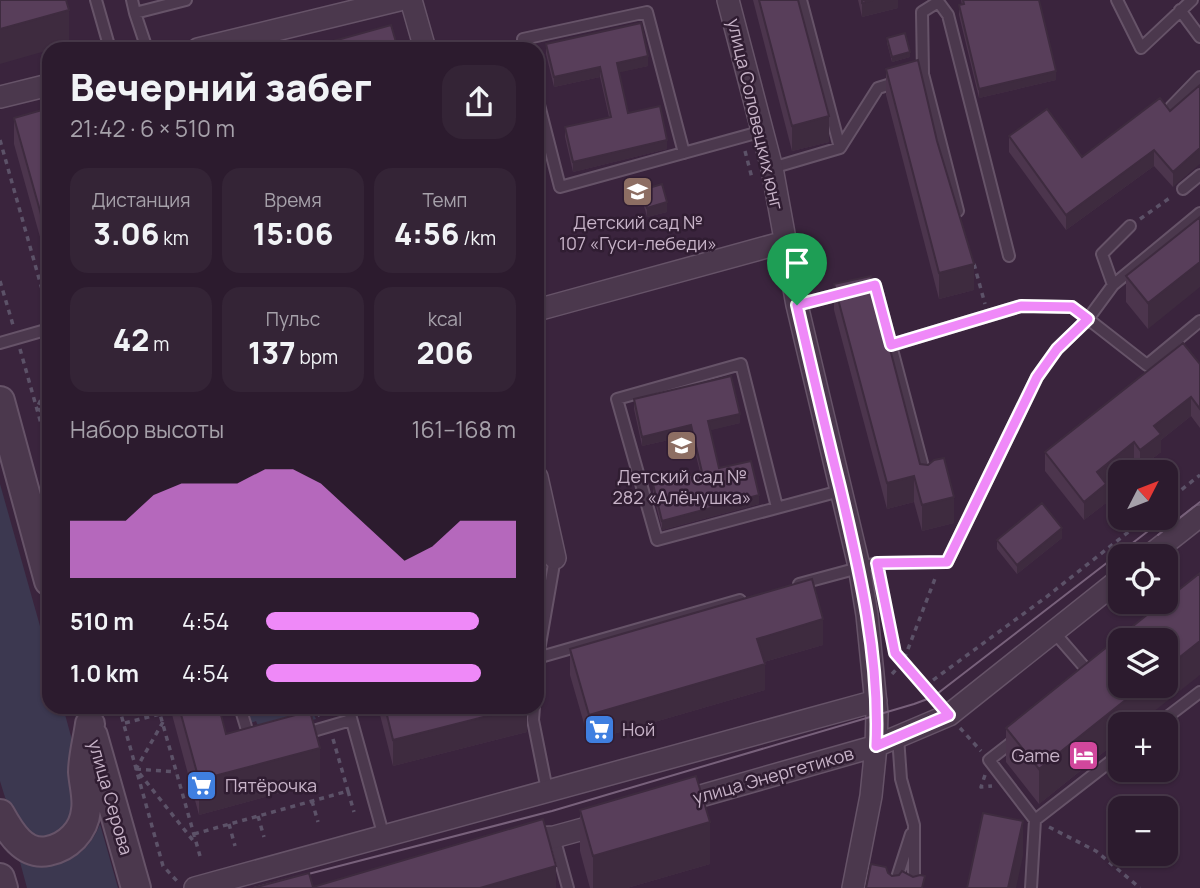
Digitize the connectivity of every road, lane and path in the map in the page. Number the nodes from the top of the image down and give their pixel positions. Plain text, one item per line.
1 (96, 0) edge
2 (132, 0) edge
3 (186, 0) edge
4 (399, 0) edge
5 (411, 0) edge
6 (729, 0) edge
7 (801, 0) edge
8 (1117, 0) edge
9 (1192, 0) edge
10 (937, 1) edge
11 (373, 3) edge
12 (1180, 10) junction
13 (135, 13) junction
14 (1200, 37) edge
15 (108, 42) edge
16 (145, 42) edge
17 (225, 42) edge
18 (423, 42) edge
19 (524, 42) edge
20 (923, 74) junction
21 (1200, 77) edge
22 (42, 87) edge
23 (0, 97) edge
24 (1171, 107) edge
25 (544, 126) edge
26 (763, 131) junction
27 (0, 140) edge
28 (840, 148) junction
29 (684, 153) junction
30 (772, 168) junction
31 (1200, 175) edge
32 (1183, 189) joint
33 (1200, 213) edge
34 (961, 219) edge
35 (1130, 226) joint
36 (785, 242) junction
37 (1009, 256) dead end
38 (972, 259) edge
39 (0, 281) edge
40 (1113, 285) junction
41 (42, 289) edge
42 (797, 305) junction
43 (544, 308) edge
44 (988, 316) junction
45 (1088, 319) junction
46 (1200, 321) edge
47 (42, 331) edge
48 (17, 338) junction
49 (0, 343) edge
50 (891, 345) junction
51 (42, 397) edge
52 (0, 401) edge
53 (37, 408) junction
54 (42, 412) edge
55 (42, 426) edge
56 (1200, 475) edge
57 (927, 483) edge
58 (840, 491) junction
59 (1178, 492) edge
60 (777, 507) junction
61 (544, 508) edge
62 (1199, 518) edge
63 (1131, 530) edge
64 (1165, 544) edge
65 (42, 555) edge
66 (555, 558) joint
67 (859, 566) junction
68 (793, 585) edge
69 (1108, 588) edge
70 (754, 596) edge
71 (1160, 614) edge
72 (544, 623) edge
73 (890, 628) dead end
74 (1156, 628) edge
75 (1053, 631) junction
76 (544, 656) edge
77 (1083, 686) edge
78 (924, 687) junction
79 (1200, 692) edge
80 (876, 701) junction
81 (1174, 712) edge
82 (122, 714) edge
83 (160, 714) joint
84 (243, 714) edge
85 (350, 714) edge
86 (533, 714) edge
87 (88, 715) edge
88 (949, 715) junction
89 (351, 720) junction
90 (124, 723) junction
91 (163, 723) junction
92 (1020, 736) edge
93 (898, 737) junction
94 (286, 739) edge
95 (333, 739) dead end
96 (264, 743) edge
97 (876, 746) junction
98 (982, 753) dead end
99 (1108, 763) edge
100 (136, 769) junction
101 (177, 772) junction
102 (547, 790) junction
103 (348, 791) junction
104 (312, 801) junction
105 (659, 808) edge
106 (354, 812) dead end
107 (0, 814) edge
108 (258, 816) junction
109 (620, 819) edge
110 (1035, 820) junction
111 (318, 822) dead end
112 (229, 824) junction
113 (914, 825) junction
114 (194, 834) junction
115 (264, 837) dead end
116 (383, 837) junction
117 (554, 837) junction
118 (197, 845) junction
119 (235, 846) dead end
120 (498, 848) edge
121 (200, 856) dead end
122 (0, 878) edge
123 (894, 887) edge
124 (3, 888) edge
125 (136, 888) edge
126 (183, 888) edge
127 (195, 888) edge
128 (568, 888) edge
129 (853, 888) edge
130 (914, 888) edge
131 (1031, 888) edge
132 (1140, 888) edge

1 - 15 lane
2 - 13 lane
3 - 13 lane
4 - 11 street
5 - 18 street
6 - 26 street, улица Соловецких юнг
7 - 28 lane
8 - 12 lane
9 - 12 lane
10 - 20 lane
10 - 37 lane
11 - 17 street
12 - 14 lane
13 - 16 lane
19 - 29 lane
20 - 28 lane
20 - 34 lane
21 - 24 lane
22 - 23 street
25 - 29 lane
26 - 29 lane
26 - 30 street, улица Соловецких юнг
27 - 41 path
28 - 30 lane
30 - 36 street, улица Соловецких юнг
31 - 32 lane
32 - 35 path
33 - 40 lane
35 - 40 lane
36 - 42 street, улица Соловецких юнг
36 - 43 street
38 - 44 path
39 - 48 path
40 - 45 lane
42 - 50 lane
42 - 58 street, улица Соловецких юнг
44 - 45 lane
44 - 50 lane
45 - 46 lane
45 - 67 lane
47 - 48 lane
48 - 49 lane
48 - 53 path
50 - 57 lane
51 - 53 path
52 - 65 street
53 - 54 path
53 - 55 path
56 - 59 path
58 - 60 lane
58 - 67 street, улица Соловецких юнг
60 - 60 lane
61 - 66 street
62 - 64 street
63 - 78 path
66 - 72 lane
67 - 68 lane
67 - 80 street, улица Соловецких юнг
69 - 75 street, улица Энергетиков
70 - 76 lane
71 - 74 lane
73 - 78 path
75 - 77 lane
75 - 88 street, улица Энергетиков
78 - 88 path
79 - 81 lane
80 - 97 street, улица Соловецких юнг
80 - 102 street
82 - 90 path
83 - 90 path
83 - 91 path
84 - 96 lane
85 - 89 lane
86 - 102 lane
87 - 107 street
87 - 125 street, улица Серова
88 - 93 street, улица Энергетиков
88 - 98 path
89 - 94 lane
89 - 116 lane
90 - 100 path
91 - 100 path
91 - 101 path
92 - 110 lane
93 - 97 street, улица Энергетиков
93 - 113 lane
95 - 103 path
97 - 105 street, улица Энергетиков
97 - 129 street, улица Соловецких юнг
99 - 110 lane
100 - 101 path
100 - 118 path
100 - 126 path
101 - 114 path
102 - 116 street
103 - 104 path
103 - 106 path
104 - 108 path
104 - 111 path
108 - 112 path
108 - 115 path
109 - 117 street
110 - 131 lane
110 - 132 path
112 - 114 path
112 - 119 path
113 - 123 lane
113 - 130 lane
114 - 118 path
116 - 127 street
117 - 120 street
117 - 128 lane
118 - 121 path
122 - 124 street

